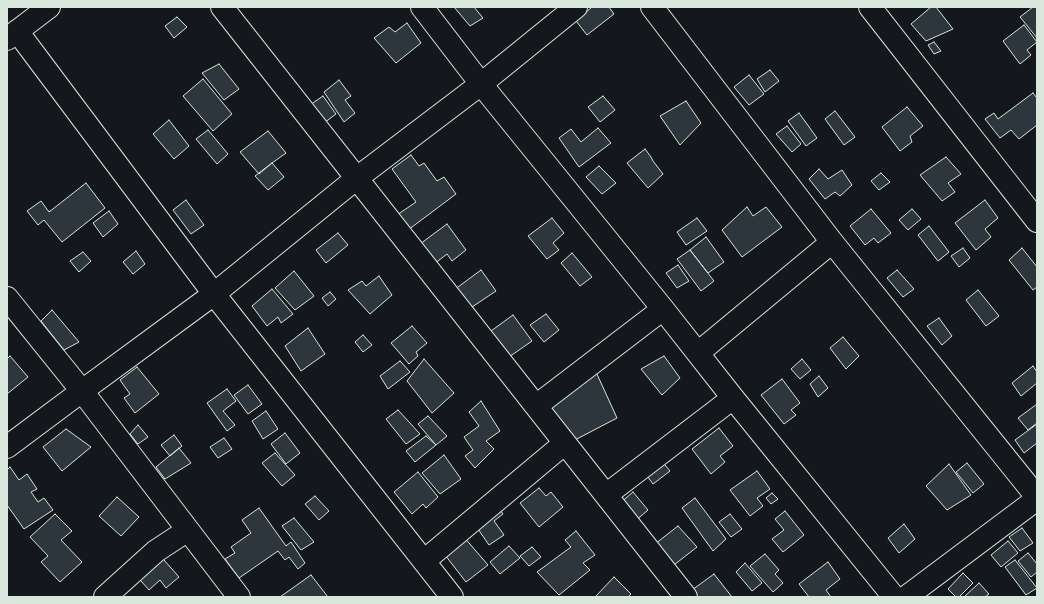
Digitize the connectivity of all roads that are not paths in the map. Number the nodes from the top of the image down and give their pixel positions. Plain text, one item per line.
1 (49, 7) edge
2 (222, 7) edge
3 (422, 7) edge
4 (576, 7) edge
5 (652, 7) edge
6 (870, 7) edge
7 (12, 35) edge
8 (481, 84) junction
9 (357, 178) junction
10 (1037, 221) edge
11 (832, 242) junction
12 (214, 294) junction
13 (7, 298) edge
14 (663, 309) junction
15 (698, 353) junction
16 (82, 391) junction
17 (733, 398) junction
18 (536, 406) junction
19 (565, 443) junction
20 (7, 448) edge
21 (606, 496) junction
22 (1037, 498) edge
23 (188, 530) junction
24 (424, 561) junction
25 (105, 597) edge
26 (239, 597) edge
27 (452, 597) edge
28 (686, 597) edge
29 (894, 597) edge
30 (906, 597) edge

1 - 7 street
2 - 9 street
3 - 8 street
4 - 8 street
5 - 11 street
6 - 10 street
7 - 12 street
8 - 9 street
8 - 14 street
9 - 12 street
9 - 18 street
11 - 15 street
11 - 22 street
12 - 16 street
12 - 24 street
13 - 16 street
14 - 15 street
14 - 18 street
15 - 17 street
16 - 20 street
16 - 23 street
17 - 21 street
17 - 29 street
18 - 19 street
19 - 21 street
19 - 24 street
21 - 28 street
22 - 30 street
23 - 25 street
23 - 26 street
24 - 27 street

